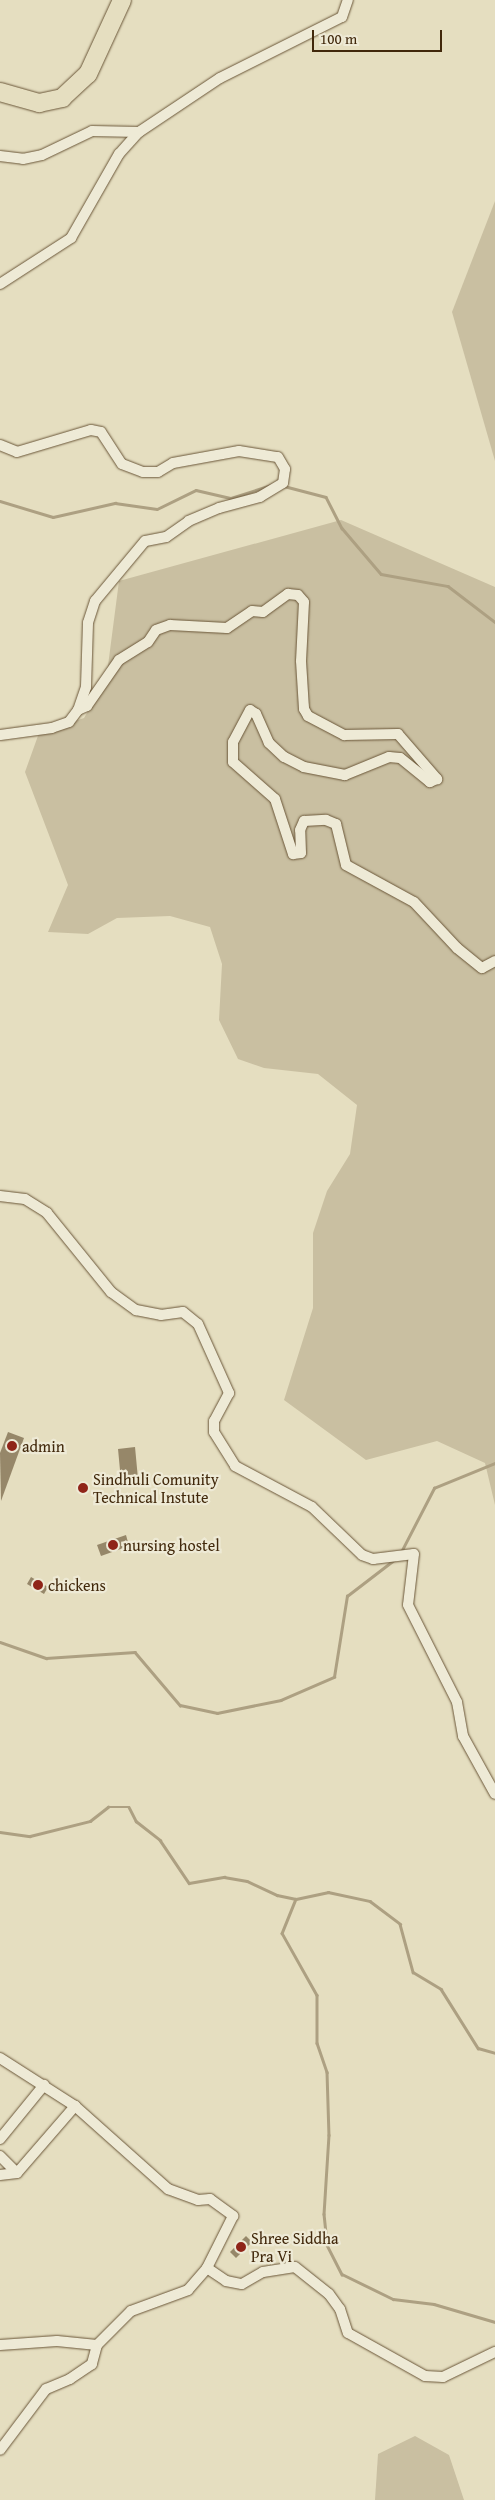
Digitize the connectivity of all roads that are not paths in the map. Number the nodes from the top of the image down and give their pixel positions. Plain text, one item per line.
1 (122, 0) edge
2 (348, 0) edge
3 (0, 92) edge
4 (139, 132) junction
5 (0, 156) edge
6 (0, 284) edge
7 (0, 445) edge
8 (78, 710) junction
9 (0, 735) edge
10 (495, 961) edge
11 (0, 1196) edge
12 (495, 1794) edge
13 (0, 2058) edge
14 (44, 2085) junction
15 (75, 2106) junction
16 (0, 2139) edge
17 (0, 2156) edge
18 (17, 2173) junction
19 (0, 2176) edge
20 (207, 2268) junction
21 (0, 2345) edge
22 (97, 2345) junction
23 (495, 2352) edge
24 (0, 2450) edge

1 - 3 highway
2 - 4 street
4 - 5 street
4 - 6 street
7 - 8 street
8 - 9 street
8 - 10 street
11 - 12 street
13 - 14 street
14 - 15 street
14 - 16 street
15 - 18 street
15 - 20 street
17 - 18 street
18 - 19 street
20 - 22 street
20 - 23 street
21 - 22 street
22 - 24 street

